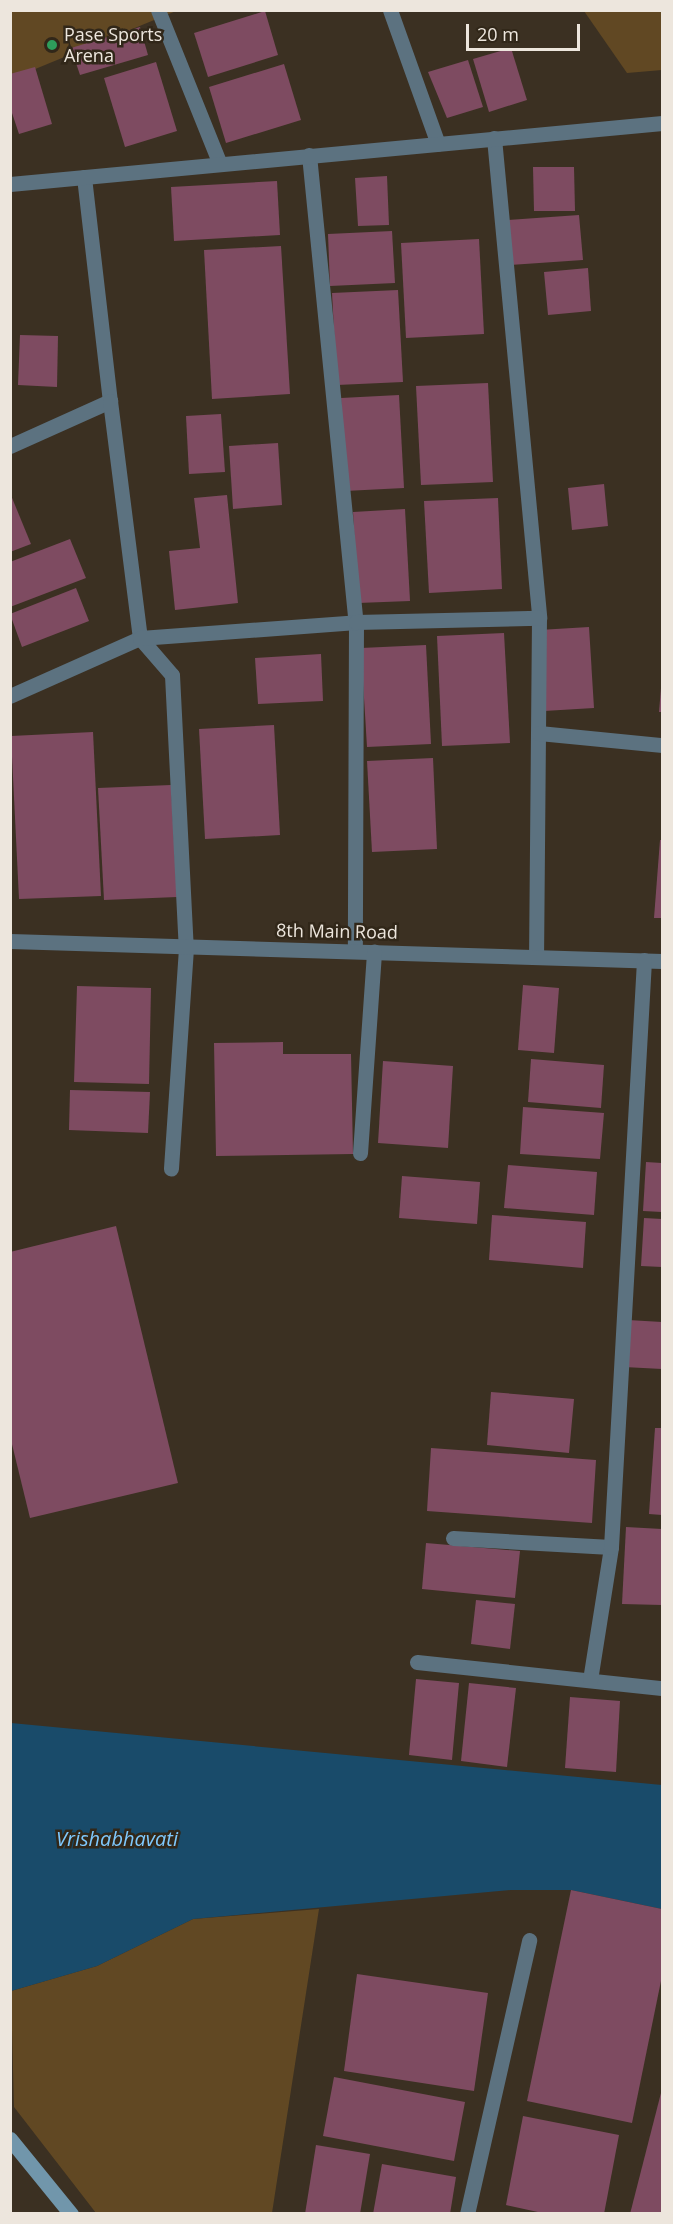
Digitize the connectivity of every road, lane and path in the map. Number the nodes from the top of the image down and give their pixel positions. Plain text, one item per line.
1 (158, 10) edge
2 (390, 10) edge
3 (663, 123) edge
4 (494, 138) junction
5 (438, 144) junction
6 (309, 155) junction
7 (220, 164) junction
8 (84, 177) junction
9 (10, 184) edge
10 (110, 401) junction
11 (10, 446) edge
12 (539, 618) junction
13 (356, 622) junction
14 (140, 638) junction
15 (10, 696) edge
16 (538, 734) junction
17 (663, 745) edge
18 (10, 941) edge
19 (186, 948) junction
20 (355, 950) junction
21 (374, 951) junction
22 (536, 956) junction
23 (644, 960) junction
24 (663, 961) edge
25 (360, 1153) dead end
26 (171, 1168) dead end
27 (453, 1538) dead end
28 (610, 1547) junction
29 (417, 1662) dead end
30 (590, 1680) junction
31 (663, 1688) edge
32 (530, 1940) dead end
33 (10, 2139) edge
34 (71, 2214) edge
35 (467, 2214) edge

1 - 7 street
2 - 5 street
3 - 4 street
4 - 5 street
4 - 12 street
5 - 6 street
6 - 7 street
6 - 13 street
7 - 8 street
8 - 9 street
8 - 10 street
10 - 11 street
10 - 14 street
12 - 13 street
12 - 16 street
13 - 14 street
13 - 20 street
14 - 15 street
14 - 19 street
16 - 17 street
16 - 22 street
18 - 19 street, 8th Main Road
19 - 20 street, 8th Main Road
19 - 26 street
20 - 21 street, 8th Main Road
21 - 22 street, 8th Main Road
21 - 25 street
22 - 23 street, 8th Main Road
23 - 24 street, 8th Main Road
23 - 28 street
27 - 28 street
28 - 30 street
29 - 30 street
30 - 31 street
32 - 35 street
33 - 34 street

